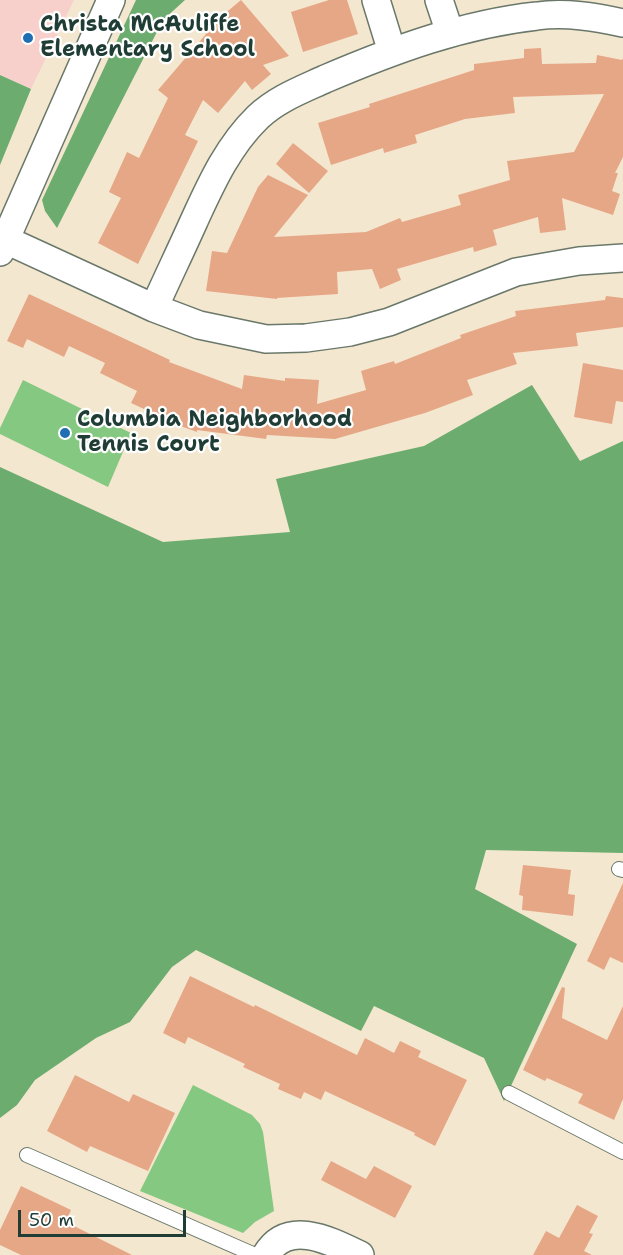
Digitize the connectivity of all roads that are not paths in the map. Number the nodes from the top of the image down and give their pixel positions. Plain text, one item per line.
1 (111, 0) edge
2 (376, 0) edge
3 (439, 0) edge
4 (623, 23) edge
5 (450, 33) junction
6 (392, 52) junction
7 (3, 246) edge
8 (623, 258) edge
9 (154, 308) junction
10 (509, 1093) dead end
11 (623, 1152) edge
12 (27, 1155) dead end
13 (264, 1253) edge
14 (360, 1255) edge

1 - 7 street
2 - 6 street
3 - 5 street
4 - 5 street
5 - 6 street
6 - 9 street
7 - 9 street
8 - 9 street
10 - 11 lane
12 - 13 lane
13 - 14 street

